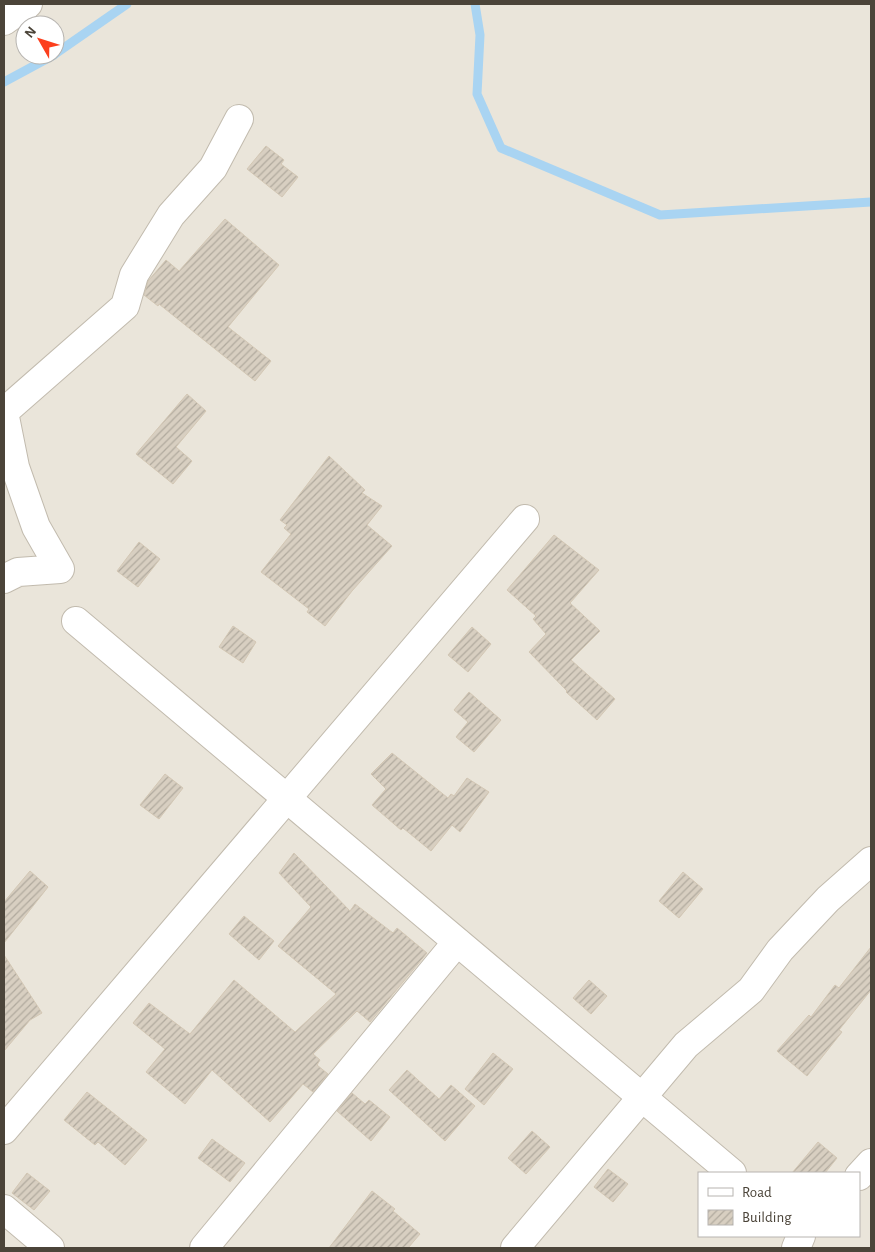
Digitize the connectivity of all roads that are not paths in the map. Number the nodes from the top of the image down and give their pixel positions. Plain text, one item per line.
1 (28, 4) edge
2 (4, 21) edge
3 (239, 119) dead end
4 (525, 519) dead end
5 (4, 579) edge
6 (76, 621) dead end
7 (286, 798) junction
8 (871, 861) edge
9 (457, 942) junction
10 (643, 1098) junction
11 (4, 1130) edge
12 (871, 1163) edge
13 (731, 1172) edge
14 (860, 1175) edge
15 (4, 1209) edge
16 (50, 1248) edge
17 (204, 1248) edge
18 (515, 1248) edge

1 - 2 street
3 - 5 street
4 - 7 street
6 - 7 street
7 - 9 street
7 - 11 street
8 - 10 street
9 - 10 street
9 - 17 street
10 - 13 street
10 - 18 street
12 - 14 street
15 - 16 street

